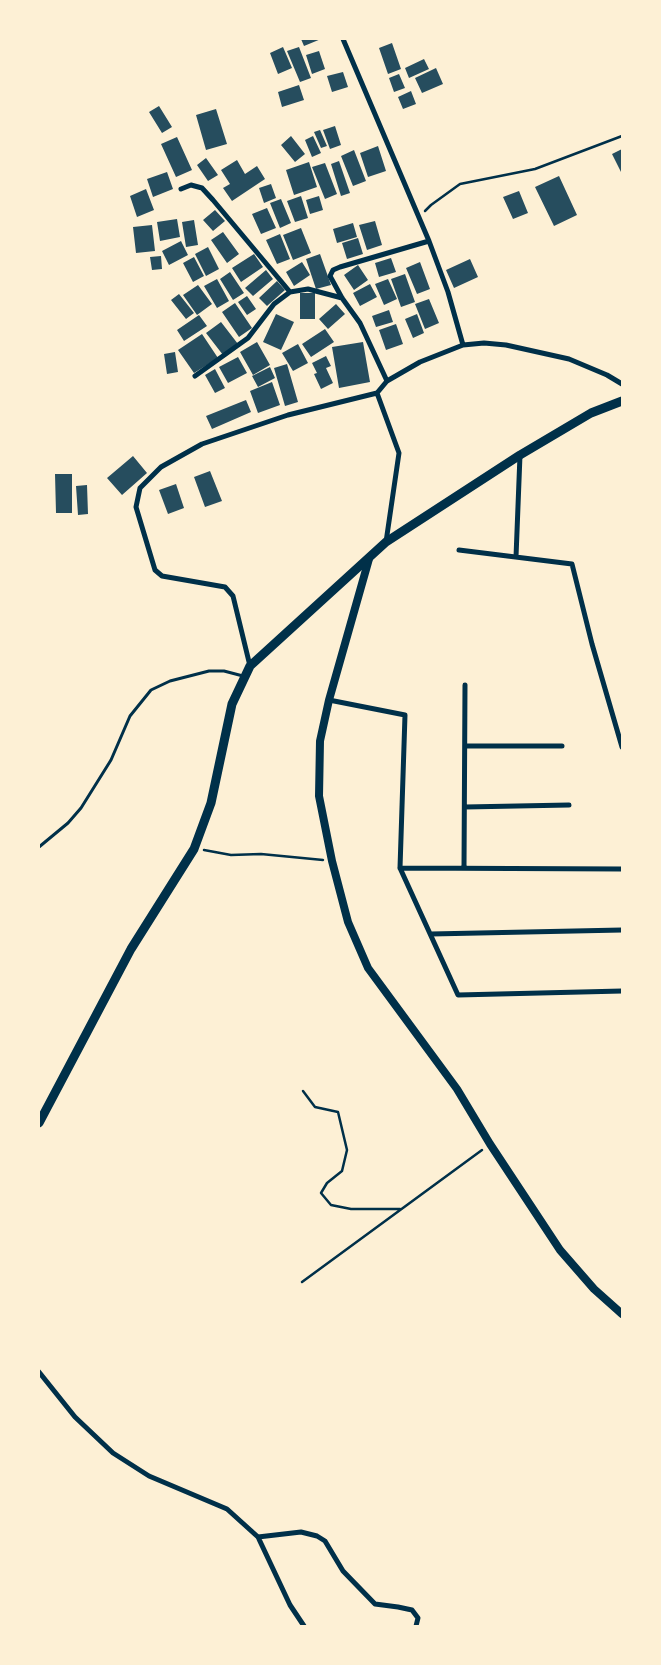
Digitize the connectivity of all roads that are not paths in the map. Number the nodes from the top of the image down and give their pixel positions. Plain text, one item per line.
1 (343, 39) edge
2 (181, 189) dead end
3 (429, 241) junction
4 (290, 292) junction
5 (342, 298) junction
6 (462, 345) junction
7 (195, 376) dead end
8 (387, 381) junction
9 (622, 384) edge
10 (377, 393) junction
11 (622, 401) edge
12 (520, 455) junction
13 (386, 542) junction
14 (458, 550) dead end
15 (516, 557) junction
16 (368, 560) junction
17 (250, 666) junction
18 (245, 677) junction
19 (465, 685) dead end
20 (329, 700) junction
21 (465, 746) junction
22 (562, 746) dead end
23 (622, 747) edge
24 (569, 805) dead end
25 (465, 807) junction
26 (39, 847) edge
27 (400, 868) junction
28 (464, 868) junction
29 (622, 869) edge
30 (622, 930) edge
31 (430, 934) junction
32 (622, 991) edge
33 (39, 1123) edge
34 (622, 1314) edge
35 (39, 1372) edge
36 (258, 1536) junction
37 (304, 1626) edge
38 (416, 1626) edge

1 - 3 street
2 - 4 street
3 - 5 street
3 - 6 street
4 - 5 street
4 - 7 street
5 - 8 street
6 - 8 street
6 - 9 street
8 - 10 street
10 - 13 street
10 - 17 street
11 - 12 main road
12 - 13 main road
12 - 15 street
13 - 16 main road
14 - 15 street
15 - 23 street
16 - 17 main road
16 - 20 street
17 - 18 main road
18 - 26 lane
18 - 33 main road
19 - 21 street
20 - 27 street
20 - 34 street
21 - 22 street
21 - 25 street
24 - 25 street
25 - 28 street
27 - 28 street
27 - 31 street
28 - 29 street
30 - 31 street
31 - 32 street
35 - 36 street
36 - 37 street
36 - 38 street

